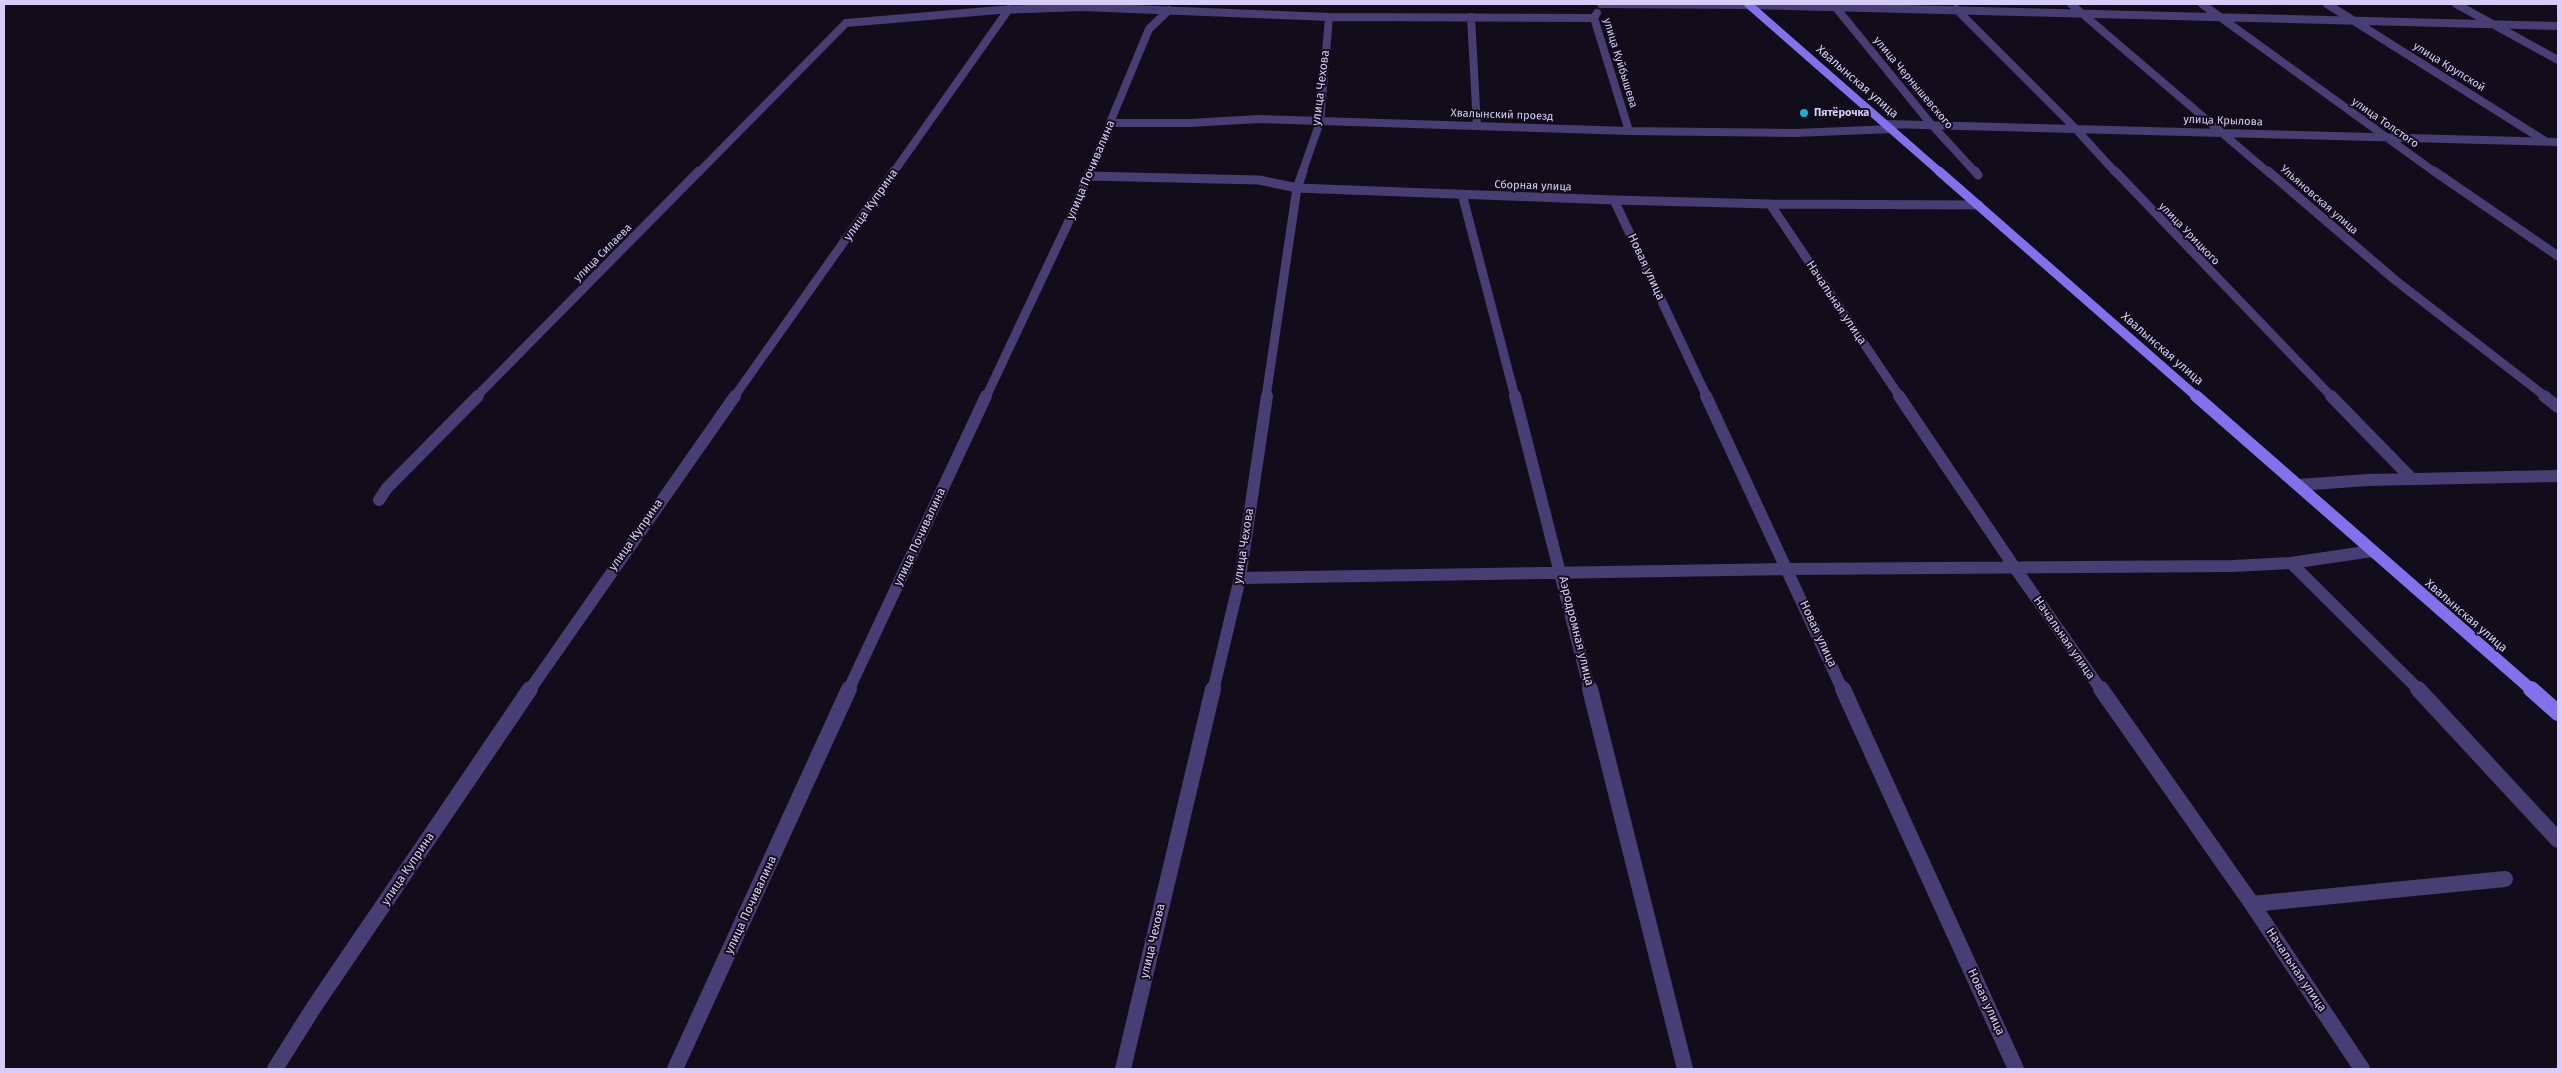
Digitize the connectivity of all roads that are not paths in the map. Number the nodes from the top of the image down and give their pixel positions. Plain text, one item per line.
1 (1212, 4) edge
2 (1601, 4) edge
3 (1951, 4) edge
4 (2071, 4) edge
5 (2202, 4) edge
6 (2327, 4) edge
7 (2456, 4) edge
8 (1749, 5) edge
9 (1835, 6) edge
10 (1009, 9) junction
11 (1169, 10) junction
12 (1958, 12) junction
13 (1208, 13) junction
14 (2082, 14) junction
15 (1329, 17) junction
16 (1471, 17) junction
17 (1594, 18) junction
18 (2222, 18) junction
19 (2355, 21) junction
20 (2495, 25) junction
21 (2558, 26) edge
22 (2558, 60) edge
23 (1320, 122) junction
24 (1111, 123) junction
25 (1931, 124) junction
26 (1477, 126) junction
27 (1890, 126) junction
28 (2074, 127) junction
29 (1629, 130) junction
30 (2223, 132) junction
31 (2384, 137) junction
32 (2546, 142) junction
33 (2558, 142) edge
34 (2558, 150) edge
35 (1978, 174) dead end
36 (1088, 176) junction
37 (1298, 188) junction
38 (1462, 194) junction
39 (1614, 200) junction
40 (1770, 204) junction
41 (1979, 205) junction
42 (2558, 256) edge
43 (2558, 407) edge
44 (2558, 476) edge
45 (2412, 479) junction
46 (2298, 485) junction
47 (379, 500) dead end
48 (2372, 551) junction
49 (2291, 562) junction
50 (2015, 568) junction
51 (1788, 569) junction
52 (1561, 574) junction
53 (1240, 578) junction
54 (2558, 713) edge
55 (2558, 840) edge
56 (2505, 879) dead end
57 (2252, 904) junction
58 (275, 1069) edge
59 (675, 1069) edge
60 (1123, 1069) edge
61 (1685, 1069) edge
62 (2016, 1069) edge
63 (2362, 1069) edge

1 - 13 street
2 - 8 street
2 - 17 street, улица Куйбышева
3 - 12 street, улица Урицкого
4 - 14 street, Ульяновская улица
5 - 18 street, улица Толстого
6 - 19 street, улица Крупской
7 - 20 street
8 - 9 street
8 - 27 street, Хвалынская улица
9 - 12 street
9 - 25 street, улица Чернышевского
10 - 11 street
10 - 47 street, улица Силаева
10 - 58 street, улица Куприна
11 - 13 street
11 - 24 street, улица Почивалина
12 - 14 street
12 - 28 street, улица Урицкого
13 - 15 street
14 - 18 street
14 - 30 street, Ульяновская улица
15 - 16 street
15 - 23 street, улица Чехова
16 - 17 street
16 - 26 street
17 - 29 street, улица Куйбышева
18 - 19 street
18 - 31 street, улица Толстого
19 - 20 street
19 - 32 street, улица Крупской
20 - 21 street
20 - 22 street
23 - 24 street, Хвалынский проезд
23 - 26 street, Хвалынский проезд
23 - 37 street, улица Чехова
24 - 36 street, улица Почивалина
25 - 27 street, улица Крылова
25 - 28 street, улица Крылова
25 - 35 street, улица Чернышевского
26 - 29 street, Хвалынский проезд
27 - 29 street, Хвалынский проезд
27 - 41 street, Хвалынская улица
28 - 30 street, улица Крылова
28 - 45 street, улица Урицкого
30 - 31 street, улица Крылова
30 - 43 street, Ульяновская улица
31 - 32 street, улица Крылова
31 - 42 street, улица Толстого
32 - 33 street, улица Крылова
32 - 34 street, улица Крупской
36 - 37 street, Сборная улица
36 - 59 street, улица Почивалина
37 - 38 street, Сборная улица
37 - 53 street, улица Чехова
38 - 39 street, Сборная улица
38 - 52 street, Аэродромная улица
39 - 40 street, Сборная улица
39 - 51 street, Новая улица
40 - 41 street, Сборная улица
40 - 50 street, Начальная улица
41 - 46 street, Хвалынская улица
44 - 45 street
45 - 46 street
46 - 48 street, Хвалынская улица
48 - 49 street
48 - 54 street, Хвалынская улица
49 - 50 street
49 - 55 street
50 - 51 street
50 - 57 street, Начальная улица
51 - 52 street
51 - 62 street, Новая улица
52 - 53 street
52 - 61 street, Аэродромная улица
53 - 60 street, улица Чехова
56 - 57 street
57 - 63 street, Начальная улица

